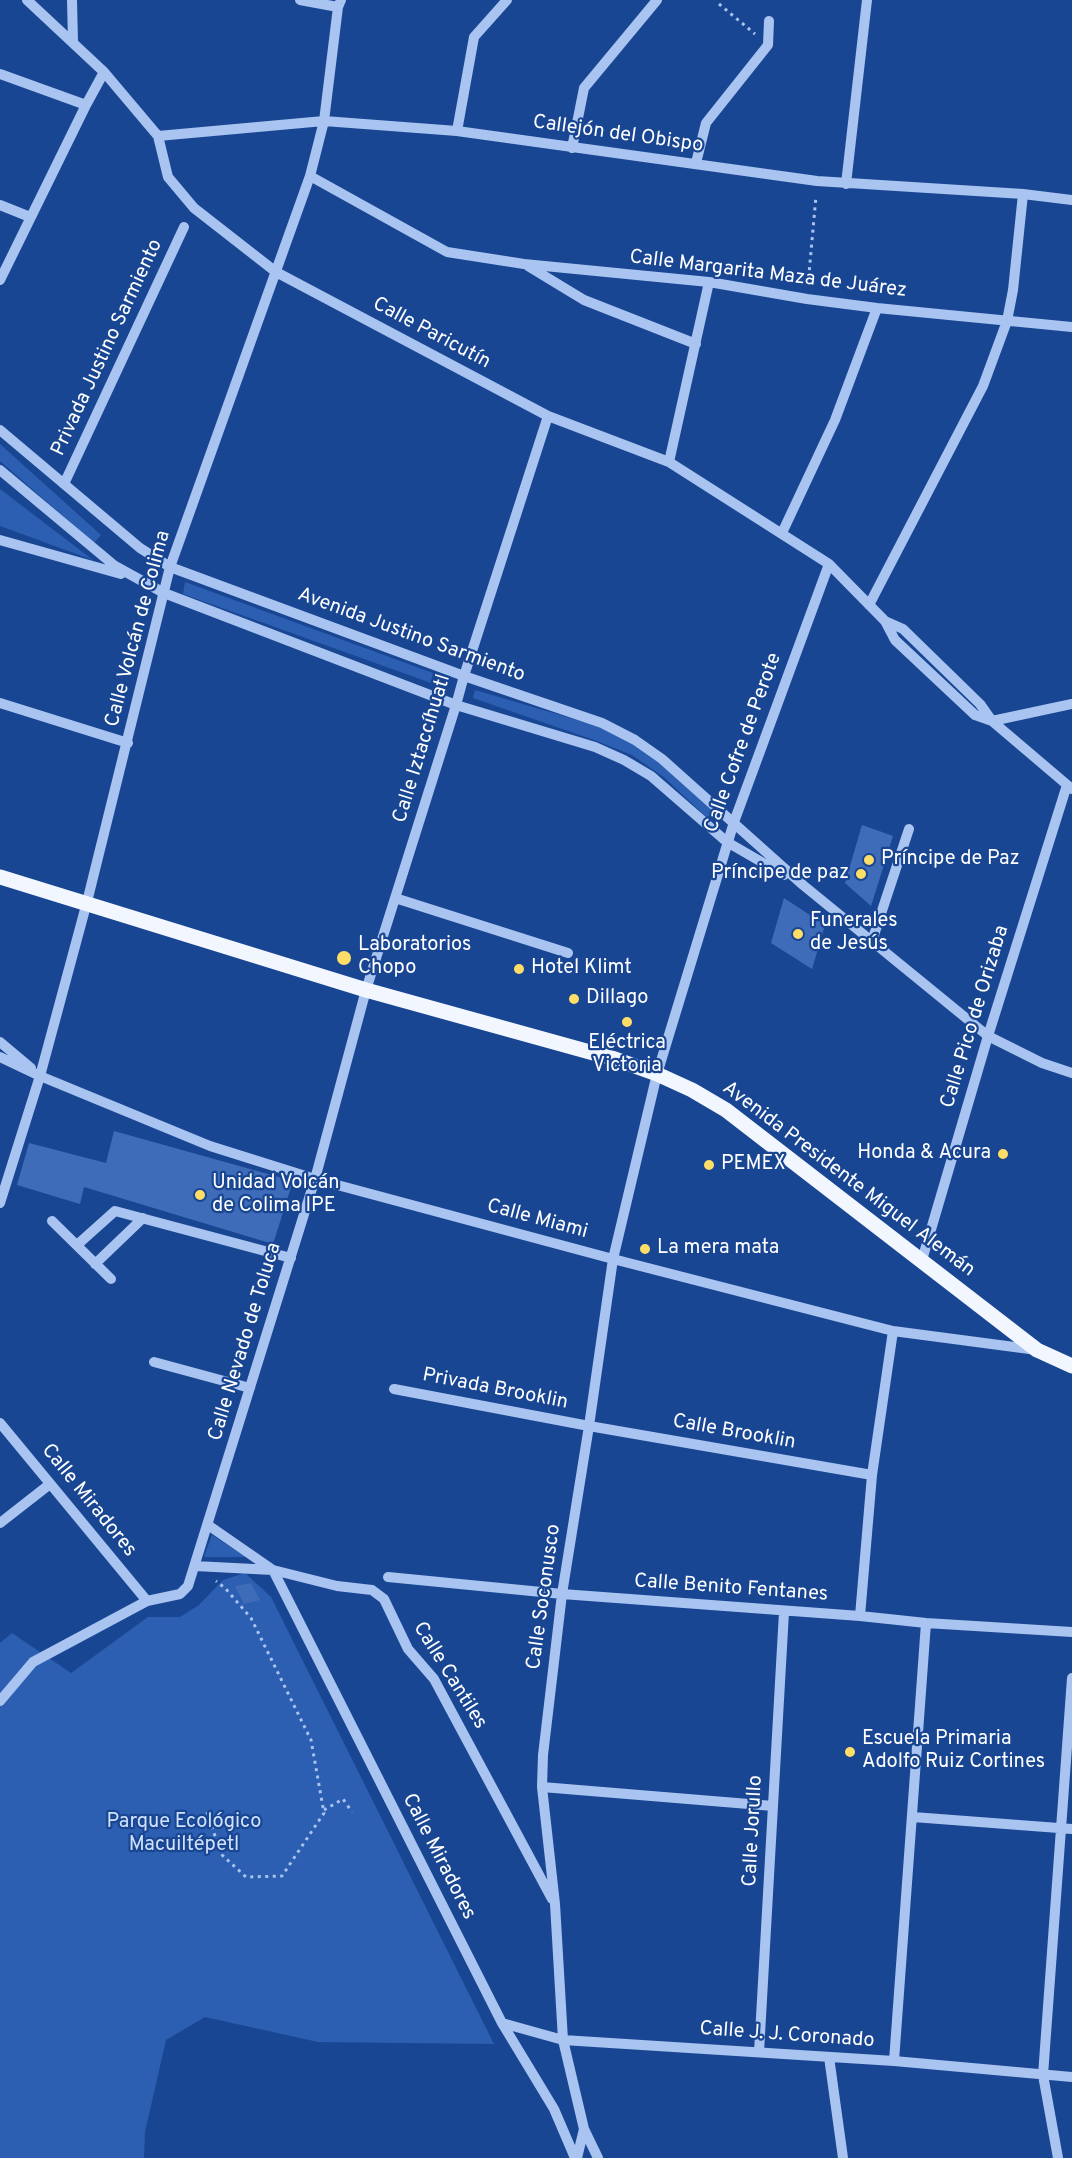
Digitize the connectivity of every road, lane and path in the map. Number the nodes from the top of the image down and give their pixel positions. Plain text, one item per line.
1 (27, 0) edge
2 (72, 0) edge
3 (300, 0) edge
4 (507, 0) edge
5 (657, 0) edge
6 (867, 0) edge
7 (340, 4) edge
8 (719, 4) dead end
9 (769, 21) dead end
10 (73, 40) junction
11 (768, 45) junction
12 (104, 72) junction
13 (0, 74) edge
14 (86, 105) junction
15 (324, 121) junction
16 (457, 131) junction
17 (158, 136) junction
18 (572, 147) junction
19 (696, 163) junction
20 (310, 176) junction
21 (817, 181) junction
22 (846, 184) junction
23 (1023, 194) junction
24 (1072, 200) edge
25 (0, 205) edge
26 (30, 217) junction
27 (184, 227) dead end
28 (524, 264) junction
29 (276, 272) junction
30 (0, 280) edge
31 (709, 282) junction
32 (807, 298) junction
33 (877, 308) junction
34 (1007, 321) junction
35 (1072, 327) edge
36 (696, 344) junction
37 (548, 416) junction
38 (0, 430) edge
39 (669, 462) junction
40 (0, 470) edge
41 (64, 484) junction
42 (782, 533) junction
43 (0, 540) edge
44 (829, 564) junction
45 (170, 567) junction
46 (135, 579) junction
47 (164, 593) junction
48 (868, 605) junction
49 (464, 676) junction
50 (0, 703) edge
51 (1072, 704) edge
52 (456, 705) junction
53 (992, 721) junction
54 (128, 743) junction
55 (1070, 787) edge
56 (734, 822) junction
57 (909, 829) dead end
58 (727, 842) junction
59 (0, 877) edge
60 (803, 885) junction
61 (395, 898) junction
62 (87, 902) junction
63 (872, 941) junction
64 (568, 953) dead end
65 (366, 990) junction
66 (988, 1036) junction
67 (0, 1042) edge
68 (0, 1057) edge
69 (1072, 1073) edge
70 (657, 1074) junction
71 (40, 1076) junction
72 (315, 1179) junction
73 (0, 1203) edge
74 (143, 1218) junction
75 (52, 1221) dead end
76 (77, 1245) junction
77 (291, 1258) junction
78 (614, 1259) junction
79 (922, 1260) junction
80 (95, 1264) junction
81 (111, 1279) dead end
82 (893, 1331) junction
83 (1037, 1350) junction
84 (154, 1362) dead end
85 (1072, 1366) edge
86 (250, 1388) junction
87 (394, 1389) dead end
88 (0, 1423) edge
89 (590, 1426) junction
90 (872, 1476) junction
91 (50, 1484) junction
92 (0, 1523) edge
93 (208, 1525) junction
94 (195, 1566) junction
95 (273, 1570) junction
96 (388, 1577) dead end
97 (561, 1594) junction
98 (147, 1601) junction
99 (784, 1612) junction
100 (860, 1616) junction
101 (926, 1623) junction
102 (1072, 1632) edge
103 (1072, 1678) edge
104 (0, 1701) edge
105 (542, 1787) junction
106 (773, 1806) junction
107 (324, 1810) junction
108 (207, 1812) dead end
109 (352, 1812) dead end
110 (913, 1817) junction
111 (1060, 1828) junction
112 (1072, 1829) edge
113 (555, 1904) junction
114 (502, 2023) junction
115 (563, 2040) junction
116 (759, 2052) junction
117 (830, 2057) junction
118 (894, 2061) junction
119 (1043, 2075) junction
120 (1072, 2077) edge
121 (584, 2129) junction
122 (576, 2158) edge
123 (598, 2158) edge
124 (843, 2158) edge
125 (1058, 2158) edge

1 - 10 street, Calle Paricutín
2 - 10 street
3 - 7 street
4 - 16 street
5 - 18 street
6 - 22 street
7 - 15 street, Calle Volcán de Colima
8 - 11 path
9 - 11 street
10 - 12 street, Calle Paricutín
11 - 19 street
12 - 14 street
12 - 17 street, Calle Paricutín
13 - 14 street
14 - 26 street
15 - 16 street, Callejón del Obispo
15 - 17 street, Callejón del Obispo
15 - 20 street, Calle Volcán de Colima
16 - 18 street, Callejón del Obispo
17 - 29 street, Calle Paricutín
18 - 19 street, Callejón del Obispo
19 - 21 street, Callejón del Obispo
20 - 28 street, Calle Margarita Maza de Juárez
20 - 29 street, Calle Volcán de Colima
21 - 22 street, Callejón del Obispo
21 - 32 path
22 - 23 street, Callejón del Obispo
23 - 24 street, Callejón del Obispo
23 - 34 street
25 - 26 street
26 - 30 street
27 - 41 street, Privada Justino Sarmiento
28 - 31 street, Calle Margarita Maza de Juárez
28 - 36 street, Calle Margarita Maza de Juárez
29 - 37 street, Calle Paricutín
29 - 45 street, Calle Volcán de Colima
31 - 32 street, Calle Margarita Maza de Juárez
31 - 36 street
32 - 33 street, Calle Margarita Maza de Juárez
33 - 34 street, Calle Margarita Maza de Juárez
33 - 42 street
34 - 35 street, Calle Margarita Maza de Juárez
34 - 48 street
36 - 39 street
37 - 39 street, Calle Paricutín
37 - 49 street, Calle Iztaccíhuatl
38 - 41 street, Avenida Justino Sarmiento
39 - 42 street, Calle Paricutín
40 - 46 street, Avenida Justino Sarmiento
41 - 45 street, Avenida Justino Sarmiento
42 - 44 street, Calle Paricutín
43 - 46 street
44 - 48 street, Calle Paricutín
44 - 56 street, Calle Cofre de Perote
45 - 47 street, Calle Volcán de Colima
45 - 49 street, Avenida Justino Sarmiento
46 - 47 street, Avenida Justino Sarmiento
47 - 52 street, Avenida Justino Sarmiento
47 - 54 street, Calle Volcán de Colima
48 - 53 street, Calle Paricutín
49 - 52 street, Calle Iztaccíhuatl
49 - 56 street, Avenida Justino Sarmiento
50 - 54 street
51 - 53 street
52 - 58 street, Avenida Justino Sarmiento
52 - 61 street, Calle Iztaccíhuatl
53 - 55 street, Calle Paricutín
54 - 62 street, Calle Volcán de Colima
55 - 66 street, Calle Pico de Orizaba
56 - 58 street, Calle Cofre de Perote
56 - 60 street, Avenida Justino Sarmiento
57 - 63 street
58 - 60 street, Avenida Justino Sarmiento
58 - 70 street, Calle Cofre de Perote
59 - 62 main road, Avenida Presidente Miguel Alemán
60 - 63 street, Avenida Justino Sarmiento
61 - 64 street
61 - 65 street, Calle Iztaccíhuatl
62 - 65 main road, Avenida Presidente Miguel Alemán
62 - 71 street, Calle Volcán de Colima
63 - 66 street, Avenida Justino Sarmiento
65 - 70 main road, Avenida Presidente Miguel Alemán
65 - 72 street, Calle Nevado de Toluca
66 - 69 street, Avenida Justino Sarmiento
66 - 79 street, Calle Pico de Orizaba
67 - 71 street, Calle Miami
68 - 71 street, Calle Miami
70 - 78 street, Calle Soconusco
70 - 79 main road, Avenida Presidente Miguel Alemán
71 - 72 street, Calle Miami
71 - 73 street, Calle Volcán de Colima
72 - 77 street, Calle Nevado de Toluca
72 - 78 street, Calle Miami
74 - 76 street
74 - 77 street
74 - 80 street
75 - 76 street
76 - 80 street
77 - 86 street, Calle Nevado de Toluca
78 - 82 street, Calle Miami
78 - 89 street, Calle Soconusco
79 - 83 main road, Avenida Presidente Miguel Alemán
80 - 81 street
82 - 83 street, Calle Miami
82 - 90 street
83 - 85 main road, Avenida Presidente Miguel Alemán
84 - 86 street
86 - 93 street, Calle Nevado de Toluca
87 - 89 street, Privada Brooklin
88 - 91 street, Calle Miradores
89 - 90 street, Calle Brooklin
89 - 97 street, Calle Soconusco
90 - 100 street
91 - 92 street
91 - 98 street, Calle Miradores
93 - 94 street, Calle Nevado de Toluca
93 - 95 street, Calle Miradores
94 - 95 street
94 - 98 street
94 - 107 path
95 - 113 street, Calle Cantiles
95 - 114 street, Calle Miradores
96 - 97 street, Calle Benito Fentanes
97 - 99 street, Calle Benito Fentanes
97 - 105 street, Calle Soconusco
98 - 104 street
99 - 100 street, Calle Benito Fentanes
99 - 106 street, Calle Jorullo
100 - 101 street, Calle Benito Fentanes
101 - 102 street, Calle Benito Fentanes
101 - 110 street
103 - 111 street
105 - 106 street
105 - 113 street, Calle Soconusco
106 - 116 street, Calle Jorullo
107 - 108 path
107 - 109 path
110 - 111 street
110 - 118 street
111 - 112 street
111 - 119 street
113 - 115 street, Calle Soconusco
114 - 115 street, Calle J. J. Coronado
114 - 122 street, Calle Miradores
115 - 116 street, Calle J. J. Coronado
115 - 121 street, Calle Soconusco
116 - 117 street, Calle J. J. Coronado
117 - 118 street, Calle J. J. Coronado
117 - 124 street
118 - 119 street, Calle J. J. Coronado
119 - 120 street, Calle J. J. Coronado
119 - 125 street
121 - 122 street, Calle Soconusco
121 - 123 street, Calle Soconusco

